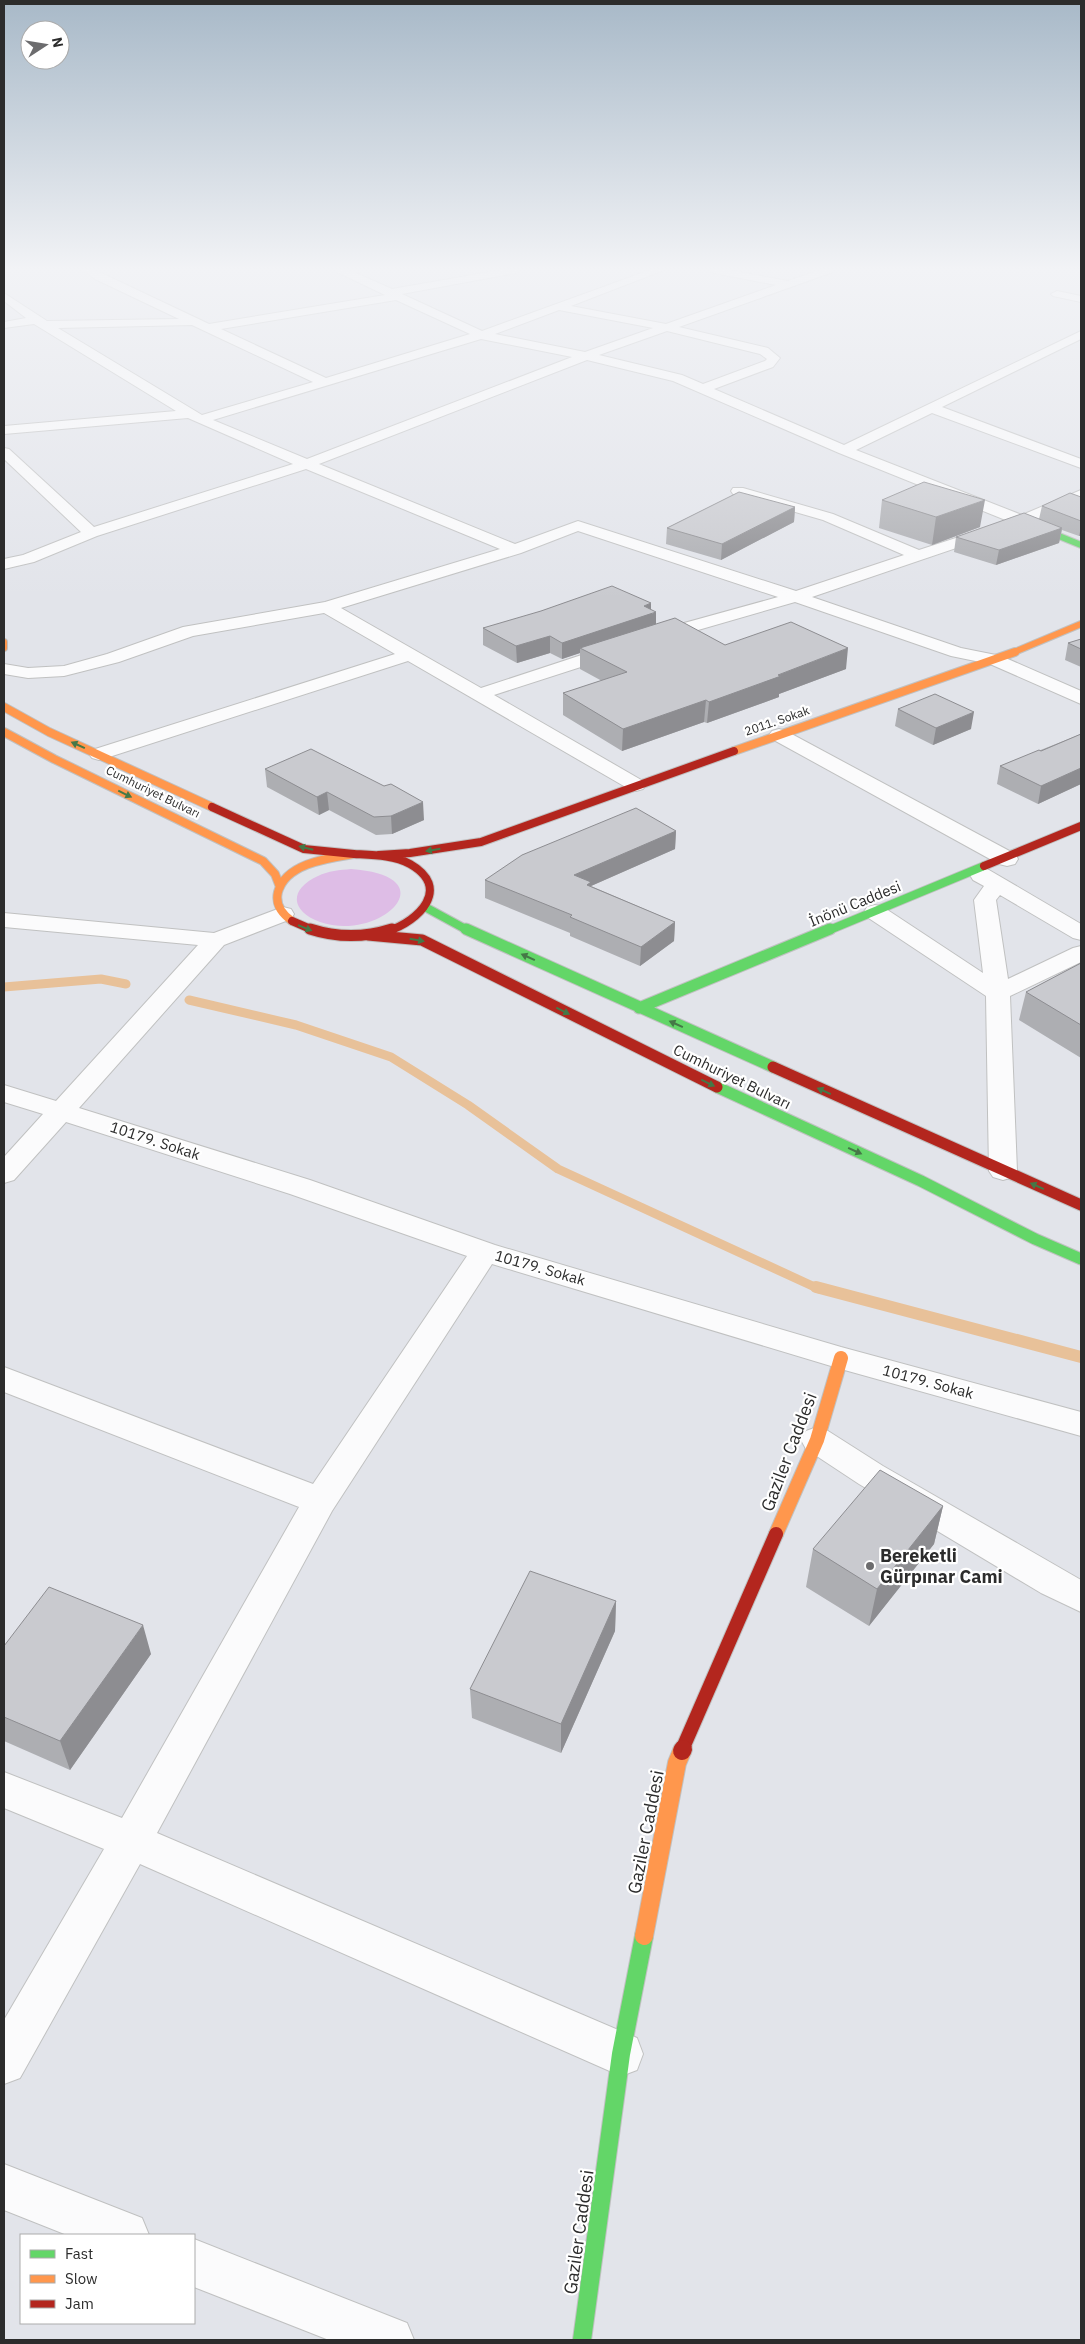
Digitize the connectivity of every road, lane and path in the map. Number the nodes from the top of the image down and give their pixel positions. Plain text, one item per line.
1 (134, 379) edge
2 (318, 379) edge
3 (333, 379) edge
4 (526, 379) edge
5 (680, 379) edge
6 (727, 379) edge
7 (990, 379) edge
8 (324, 382) junction
9 (702, 389) junction
10 (932, 408) junction
11 (195, 417) junction
12 (4, 430) edge
13 (844, 450) junction
14 (4, 452) edge
15 (307, 464) junction
16 (1081, 464) edge
17 (738, 491) edge
18 (1081, 494) edge
19 (1022, 521) junction
20 (91, 533) junction
21 (1081, 545) edge
22 (515, 550) junction
23 (919, 556) junction
24 (4, 564) edge
25 (796, 596) junction
26 (327, 607) junction
27 (1081, 624) edge
28 (4, 642) edge
29 (4, 648) edge
30 (410, 655) junction
31 (995, 660) junction
32 (4, 669) edge
33 (477, 695) junction
34 (1081, 698) edge
35 (4, 707) edge
36 (4, 732) edge
37 (779, 735) junction
38 (99, 754) junction
39 (636, 785) junction
40 (1081, 826) edge
41 (481, 842) junction
42 (354, 854) junction
43 (379, 855) junction
44 (1007, 859) junction
45 (457, 860) dead end
46 (986, 877) junction
47 (438, 879) dead end
48 (280, 887) junction
49 (431, 894) junction
50 (425, 907) junction
51 (875, 912) junction
52 (283, 914) junction
53 (4, 920) edge
54 (1081, 933) edge
55 (368, 934) junction
56 (216, 940) junction
57 (1081, 953) edge
58 (998, 993) junction
59 (639, 1008) junction
60 (4, 1092) edge
61 (61, 1111) junction
62 (1003, 1171) junction
63 (4, 1174) edge
64 (1081, 1205) edge
65 (485, 1252) junction
66 (1081, 1259) edge
67 (842, 1358) junction
68 (4, 1379) edge
69 (1081, 1424) edge
70 (817, 1440) junction
71 (320, 1501) junction
72 (1081, 1598) edge
73 (4, 1790) edge
74 (131, 1841) junction
75 (621, 2054) junction
76 (4, 2062) edge
77 (4, 2188) edge
78 (121, 2234) edge
79 (195, 2263) edge
80 (390, 2340) edge
81 (582, 2340) edge

1 - 11 street
2 - 8 street
3 - 8 street
4 - 15 street
5 - 9 street
6 - 9 street
7 - 10 street
8 - 11 street
9 - 13 street
10 - 13 street
10 - 16 street
11 - 12 street
11 - 15 street
13 - 19 street
14 - 20 street
15 - 20 street
15 - 22 street
17 - 23 street
18 - 19 street
19 - 21 main road
19 - 23 street
20 - 24 street
22 - 25 street
22 - 26 street
23 - 25 street
25 - 31 street
25 - 33 street
26 - 30 street
26 - 32 street
27 - 31 main road, 2011. Sokak
28 - 29 main road
30 - 33 street
30 - 38 street
31 - 34 street
31 - 37 main road, 2011. Sokak
33 - 39 street
38 -> 35 main road
36 -> 48 main road, Cumhuriyet Bulvarı
37 - 39 main road, 2011. Sokak
37 - 44 street
42 -> 38 main road
39 - 41 main road, 2011. Sokak
40 - 44 main road, İnönü Caddesi
41 -> 43 main road
41 - 45 main road
42 - 43 main road
42 - 48 main road
43 - 49 main road
44 - 46 main road, İnönü Caddesi
46 - 51 main road, İnönü Caddesi
46 - 54 street
46 - 58 street
47 - 49 main road
48 - 52 main road
49 - 50 main road
50 - 55 main road
59 -> 50 main road
51 - 58 street
51 - 59 main road, İnönü Caddesi
52 -> 55 main road
52 - 56 street
53 - 56 street
55 -> 66 main road, Cumhuriyet Bulvarı
56 - 61 street
57 - 58 street
58 - 62 street
62 -> 59 main road
60 - 61 street, 10179. Sokak
61 - 63 street
61 - 65 street, 10179. Sokak
64 -> 62 main road
65 - 67 street, 10179. Sokak
65 - 71 street
67 - 69 street, 10179. Sokak
67 - 70 main road, Gaziler Caddesi
68 - 71 street
70 - 72 street
70 - 75 main road, Gaziler Caddesi
71 - 74 street
73 - 74 street
74 - 75 street
74 - 76 street
75 - 81 main road, Gaziler Caddesi
77 - 78 street
79 - 80 street

